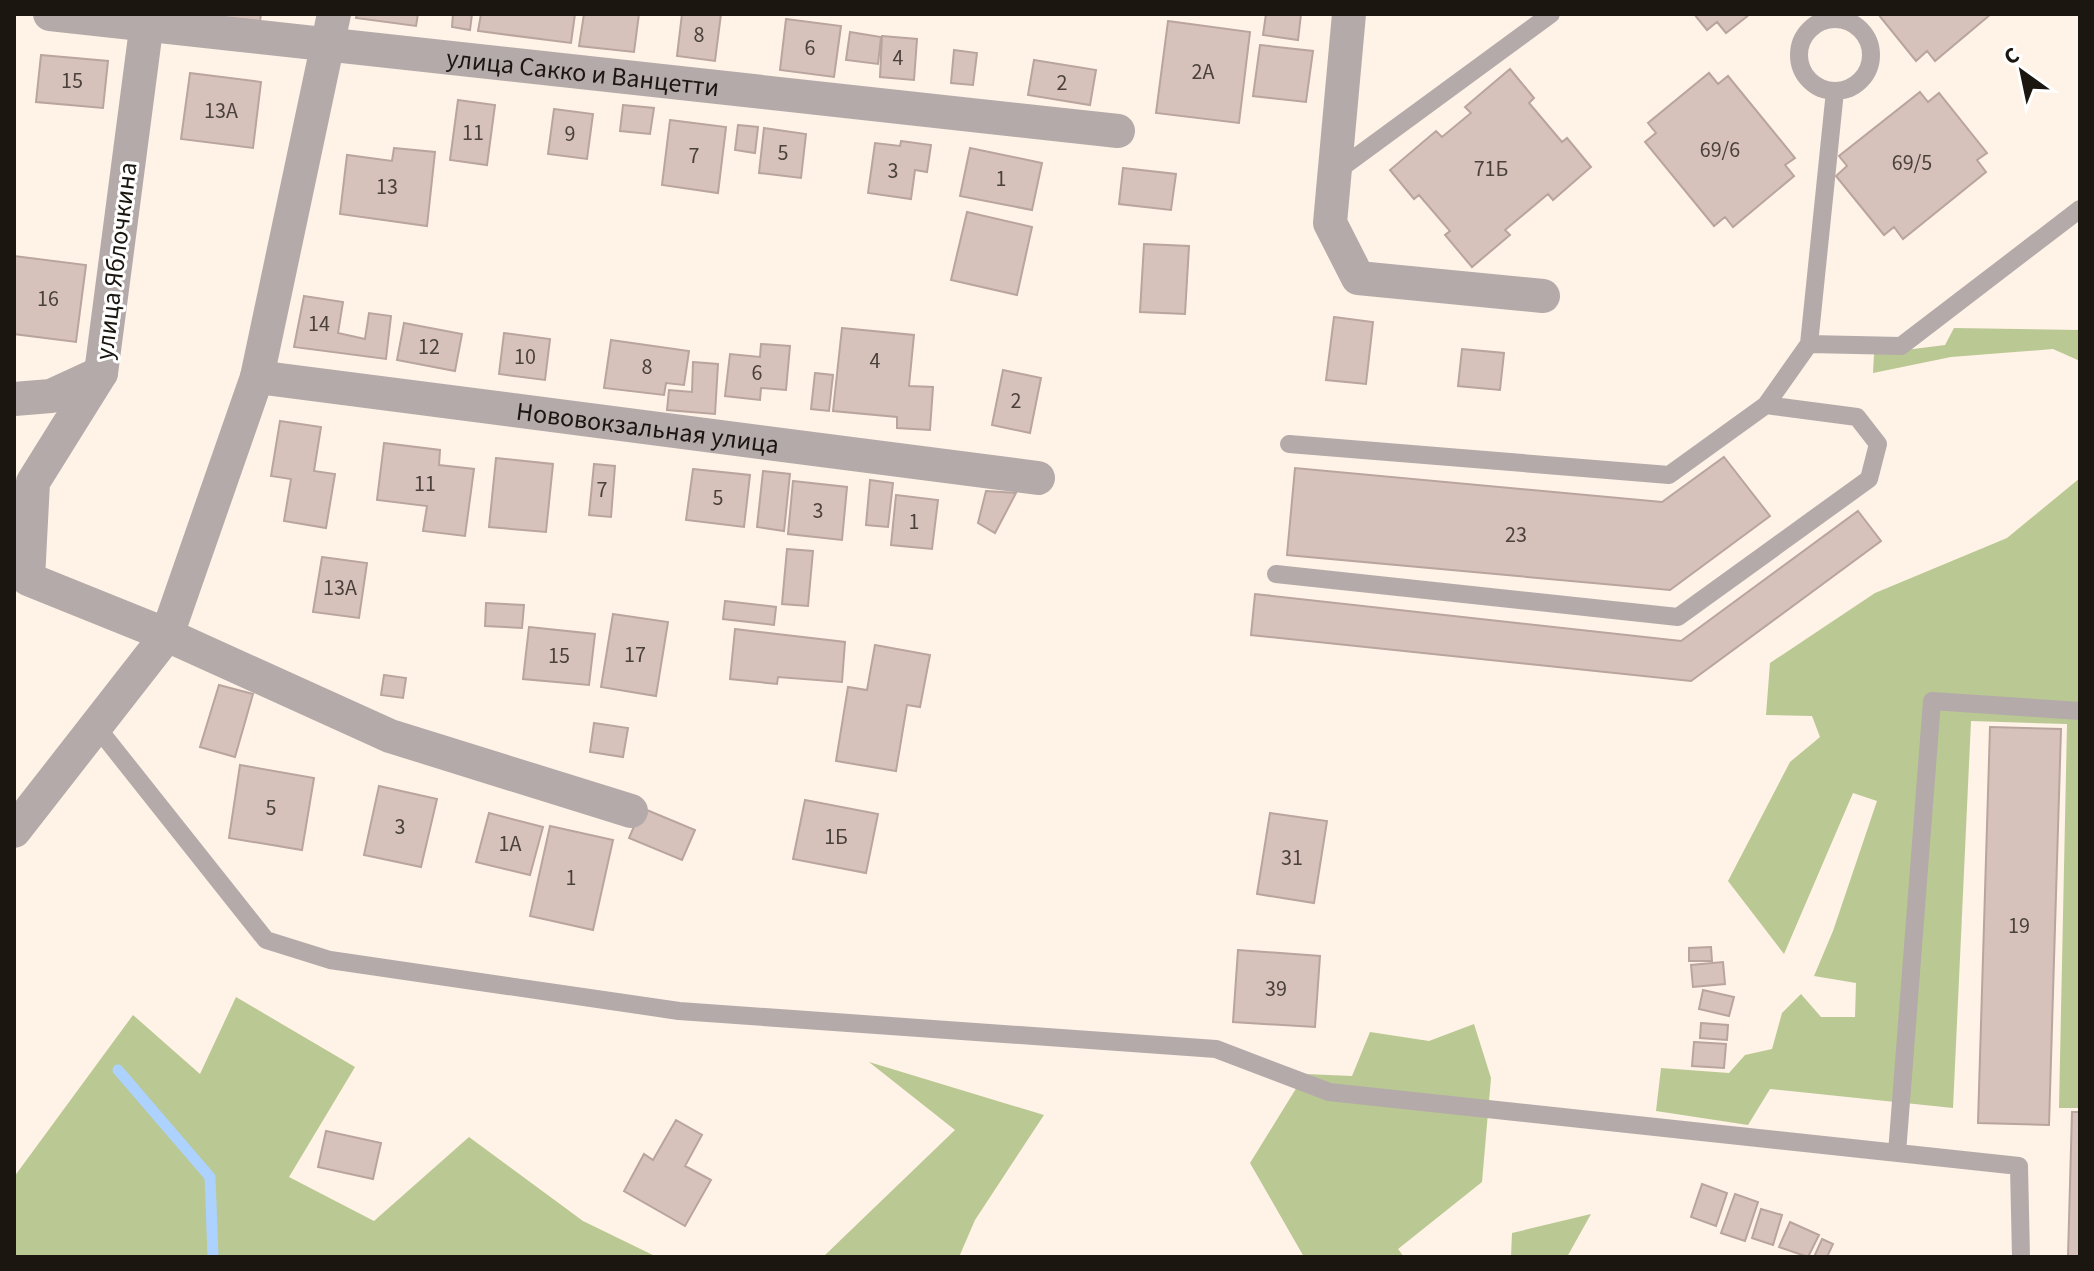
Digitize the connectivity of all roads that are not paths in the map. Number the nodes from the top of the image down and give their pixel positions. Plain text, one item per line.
1 (50, 14) edge
2 (1349, 14) edge
3 (1551, 14) edge
4 (148, 19) edge
5 (331, 29) edge
6 (1835, 91) junction
7 (1118, 131) dead end
8 (1337, 171) junction
9 (2080, 209) edge
10 (1543, 296) dead end
11 (1809, 344) junction
12 (101, 373) junction
13 (257, 377) junction
14 (14, 399) edge
15 (1766, 405) junction
16 (1289, 444) dead end
17 (1038, 478) dead end
18 (1276, 574) dead end
19 (21, 578) edge
20 (167, 635) junction
21 (2080, 711) edge
22 (96, 726) junction
23 (631, 811) dead end
24 (14, 831) edge
25 (1897, 1153) junction
26 (2021, 1257) edge

1 - 4 street, улица Сакко и Ванцетти
2 - 8 street
3 - 8 lane
4 - 5 street, улица Сакко и Ванцетти
4 - 12 street, улица Яблочкина
5 - 7 street, улица Сакко и Ванцетти
5 - 13 street
6 - 6 lane
6 - 11 lane
8 - 10 street
9 - 11 lane
11 - 15 lane
12 - 14 street
12 - 19 street, улица Яблочкина
13 - 17 street, Нововокзальная улица
13 - 20 street
15 - 16 lane
15 - 18 lane
19 - 20 street, улица Яблочкина
20 - 22 street
20 - 23 street, улица Яблочкина
21 - 25 lane
22 - 24 street
22 - 25 lane
25 - 26 lane

